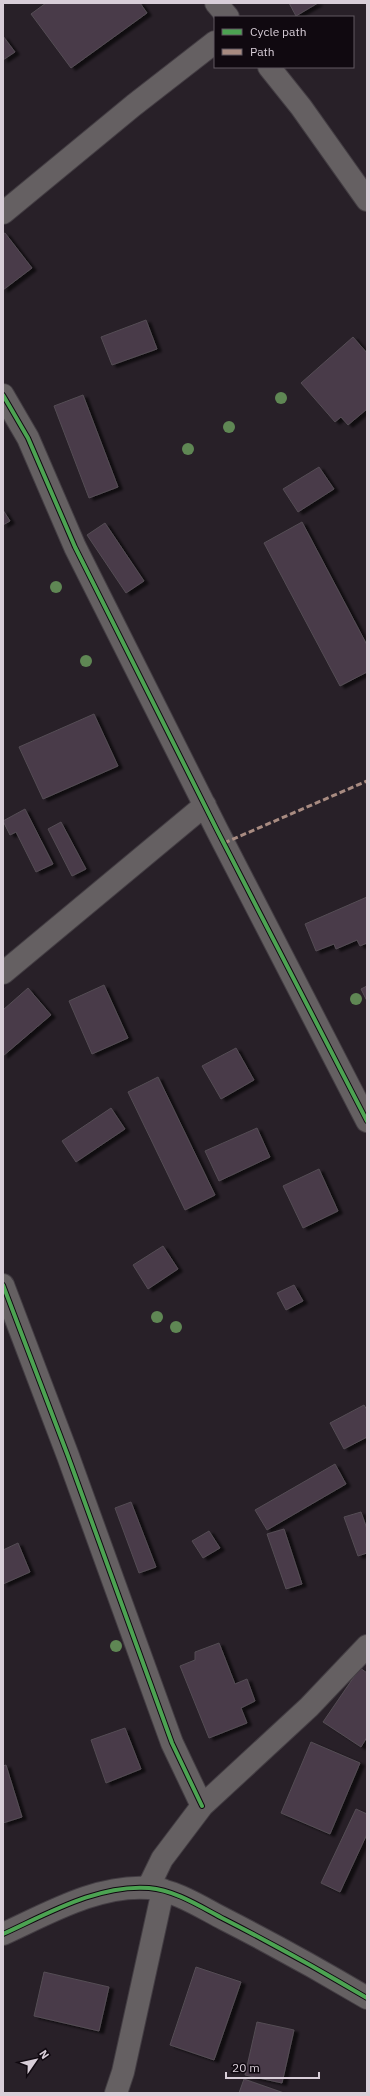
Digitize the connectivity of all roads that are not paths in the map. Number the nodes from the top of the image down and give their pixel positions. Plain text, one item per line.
1 (216, 3) edge
2 (227, 16) edge
3 (214, 43) edge
4 (270, 68) edge
5 (367, 200) edge
6 (3, 213) edge
7 (3, 395) edge
8 (205, 805) junction
9 (3, 973) edge
10 (367, 1121) edge
11 (3, 1285) edge
12 (367, 1646) edge
13 (202, 1806) junction
14 (155, 1889) junction
15 (3, 1934) edge
16 (367, 1998) edge
17 (116, 2093) edge

1 - 2 street
3 - 6 street
4 - 5 street
7 - 8 street
8 - 9 street
8 - 10 street
11 - 13 street
12 - 13 street
13 - 14 street
14 - 15 street
14 - 16 street
14 - 17 street

